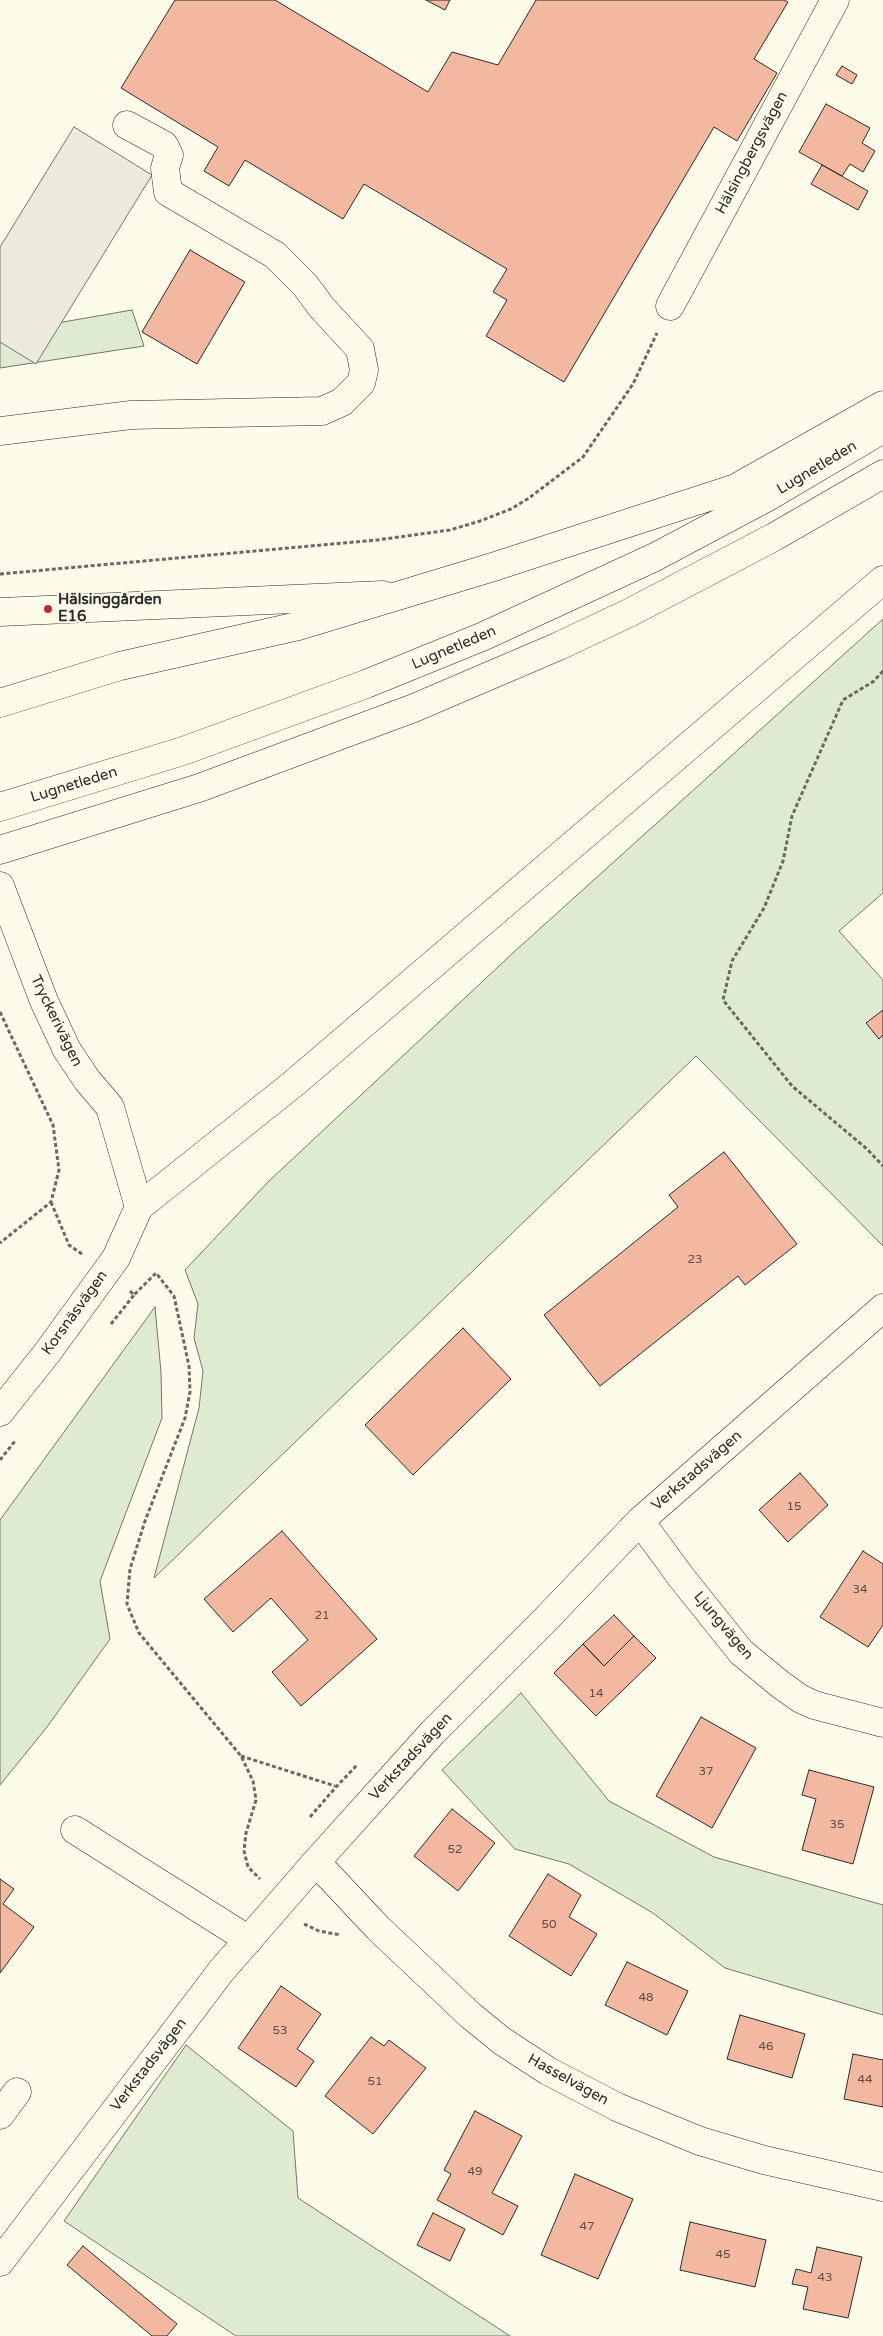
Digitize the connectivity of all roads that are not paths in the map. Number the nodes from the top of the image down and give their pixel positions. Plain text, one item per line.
1 (835, 0) edge
2 (127, 125) dead end
3 (670, 306) road end
4 (883, 405) edge
5 (883, 429) edge
6 (0, 432) edge
7 (883, 474) edge
8 (883, 580) edge
9 (403, 594) junction
10 (0, 612) edge
11 (0, 703) edge
12 (0, 807) edge
13 (0, 850) edge
14 (0, 886) edge
15 (139, 1207) junction
16 (883, 1308) edge
17 (0, 1412) edge
18 (640, 1520) junction
19 (883, 1723) edge
20 (74, 1830) dead end
21 (316, 1862) junction
22 (249, 1940) junction
23 (17, 2092) dead end
24 (0, 2115) edge
25 (883, 2187) edge
26 (3, 2251) edge

1 - 3 main road, Hälsingbergsvägen
2 - 6 main road
4 - 9 main road
5 - 12 main road, Lugnetleden
7 - 13 main road
8 - 15 main road
9 - 10 main road
9 - 11 main road
14 - 15 main road, Tryckerivägen
15 - 17 main road, Korsnäsvägen
16 - 18 main road, Verkstadsvägen
18 - 19 main road, Ljungvägen
18 - 21 main road, Verkstadsvägen
20 - 22 main road
21 - 22 main road, Verkstadsvägen
21 - 25 main road, Hasselvägen
22 - 26 main road, Verkstadsvägen
23 - 24 main road

